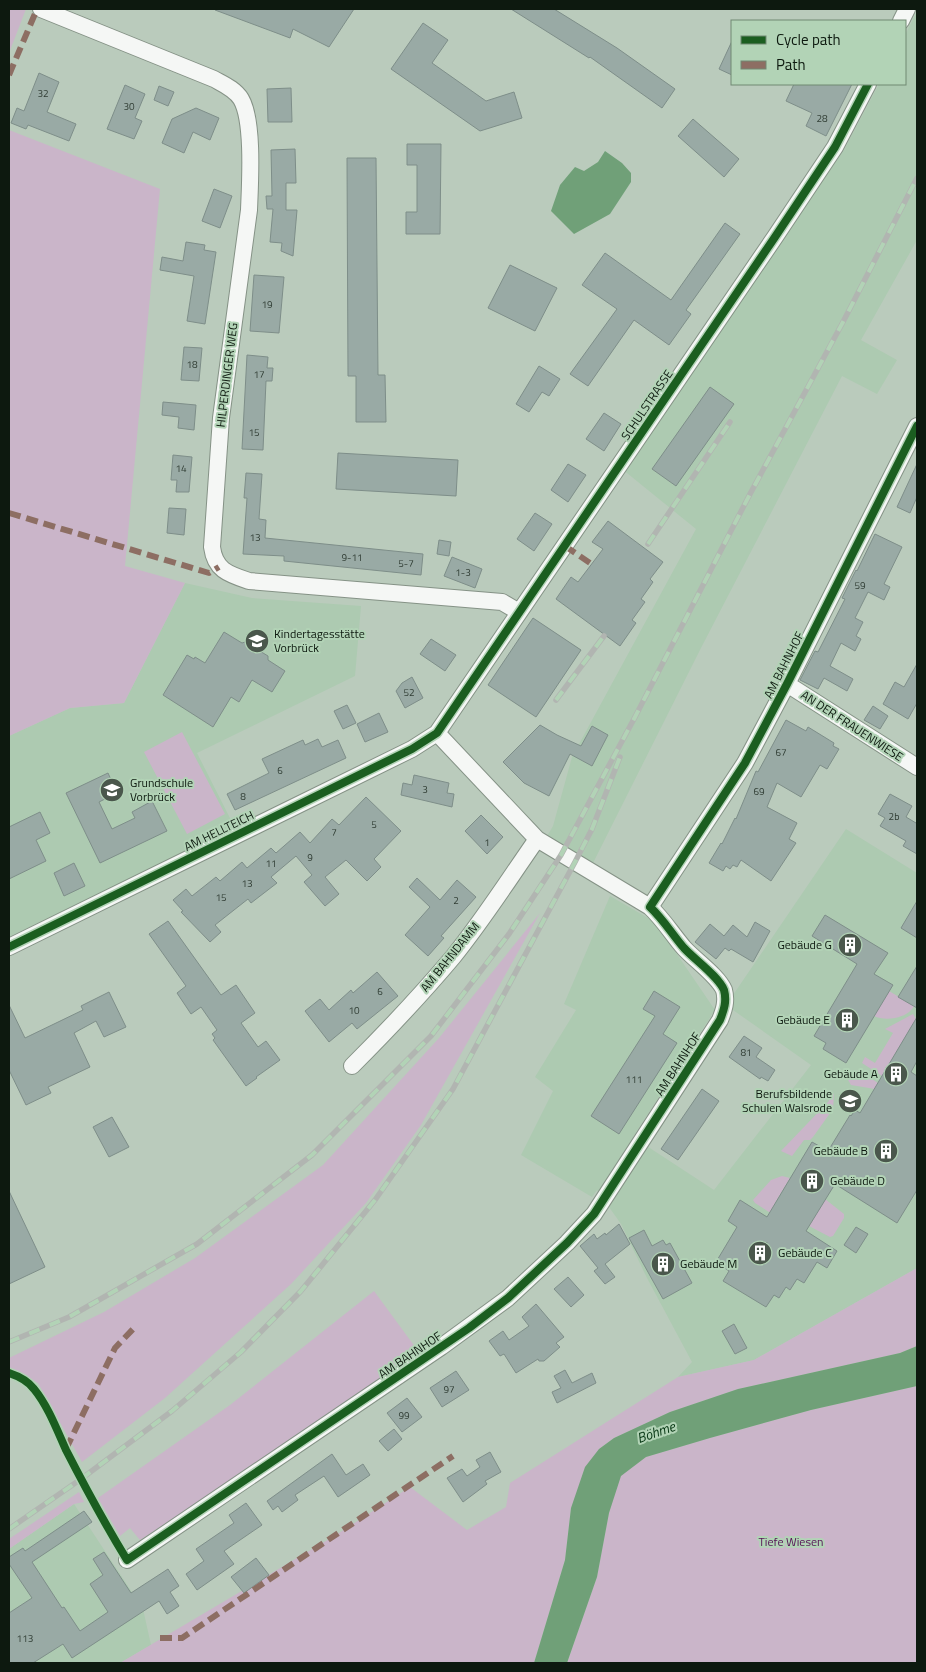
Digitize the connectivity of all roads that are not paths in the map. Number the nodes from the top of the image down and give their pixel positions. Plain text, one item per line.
1 (41, 9) edge
2 (867, 85) edge
3 (917, 426) edge
4 (519, 612) junction
5 (788, 684) junction
6 (437, 733) junction
7 (917, 767) edge
8 (537, 839) junction
9 (650, 907) junction
10 (9, 947) edge
11 (352, 1066) dead end
12 (127, 1560) dead end

1 - 4 street, HILPERDINGER WEG
2 - 4 street, SCHULSTRASSE
3 - 5 street, AM BAHNHOF
4 - 6 street, SCHULSTRASSE
5 - 7 street, AN DER FRAUENWIESE
5 - 9 street, AM BAHNHOF
6 - 8 street
6 - 10 street, AM HELLTEICH
8 - 9 street
8 - 11 street, AM BAHNDAMM
9 - 12 street, AM BAHNHOF

